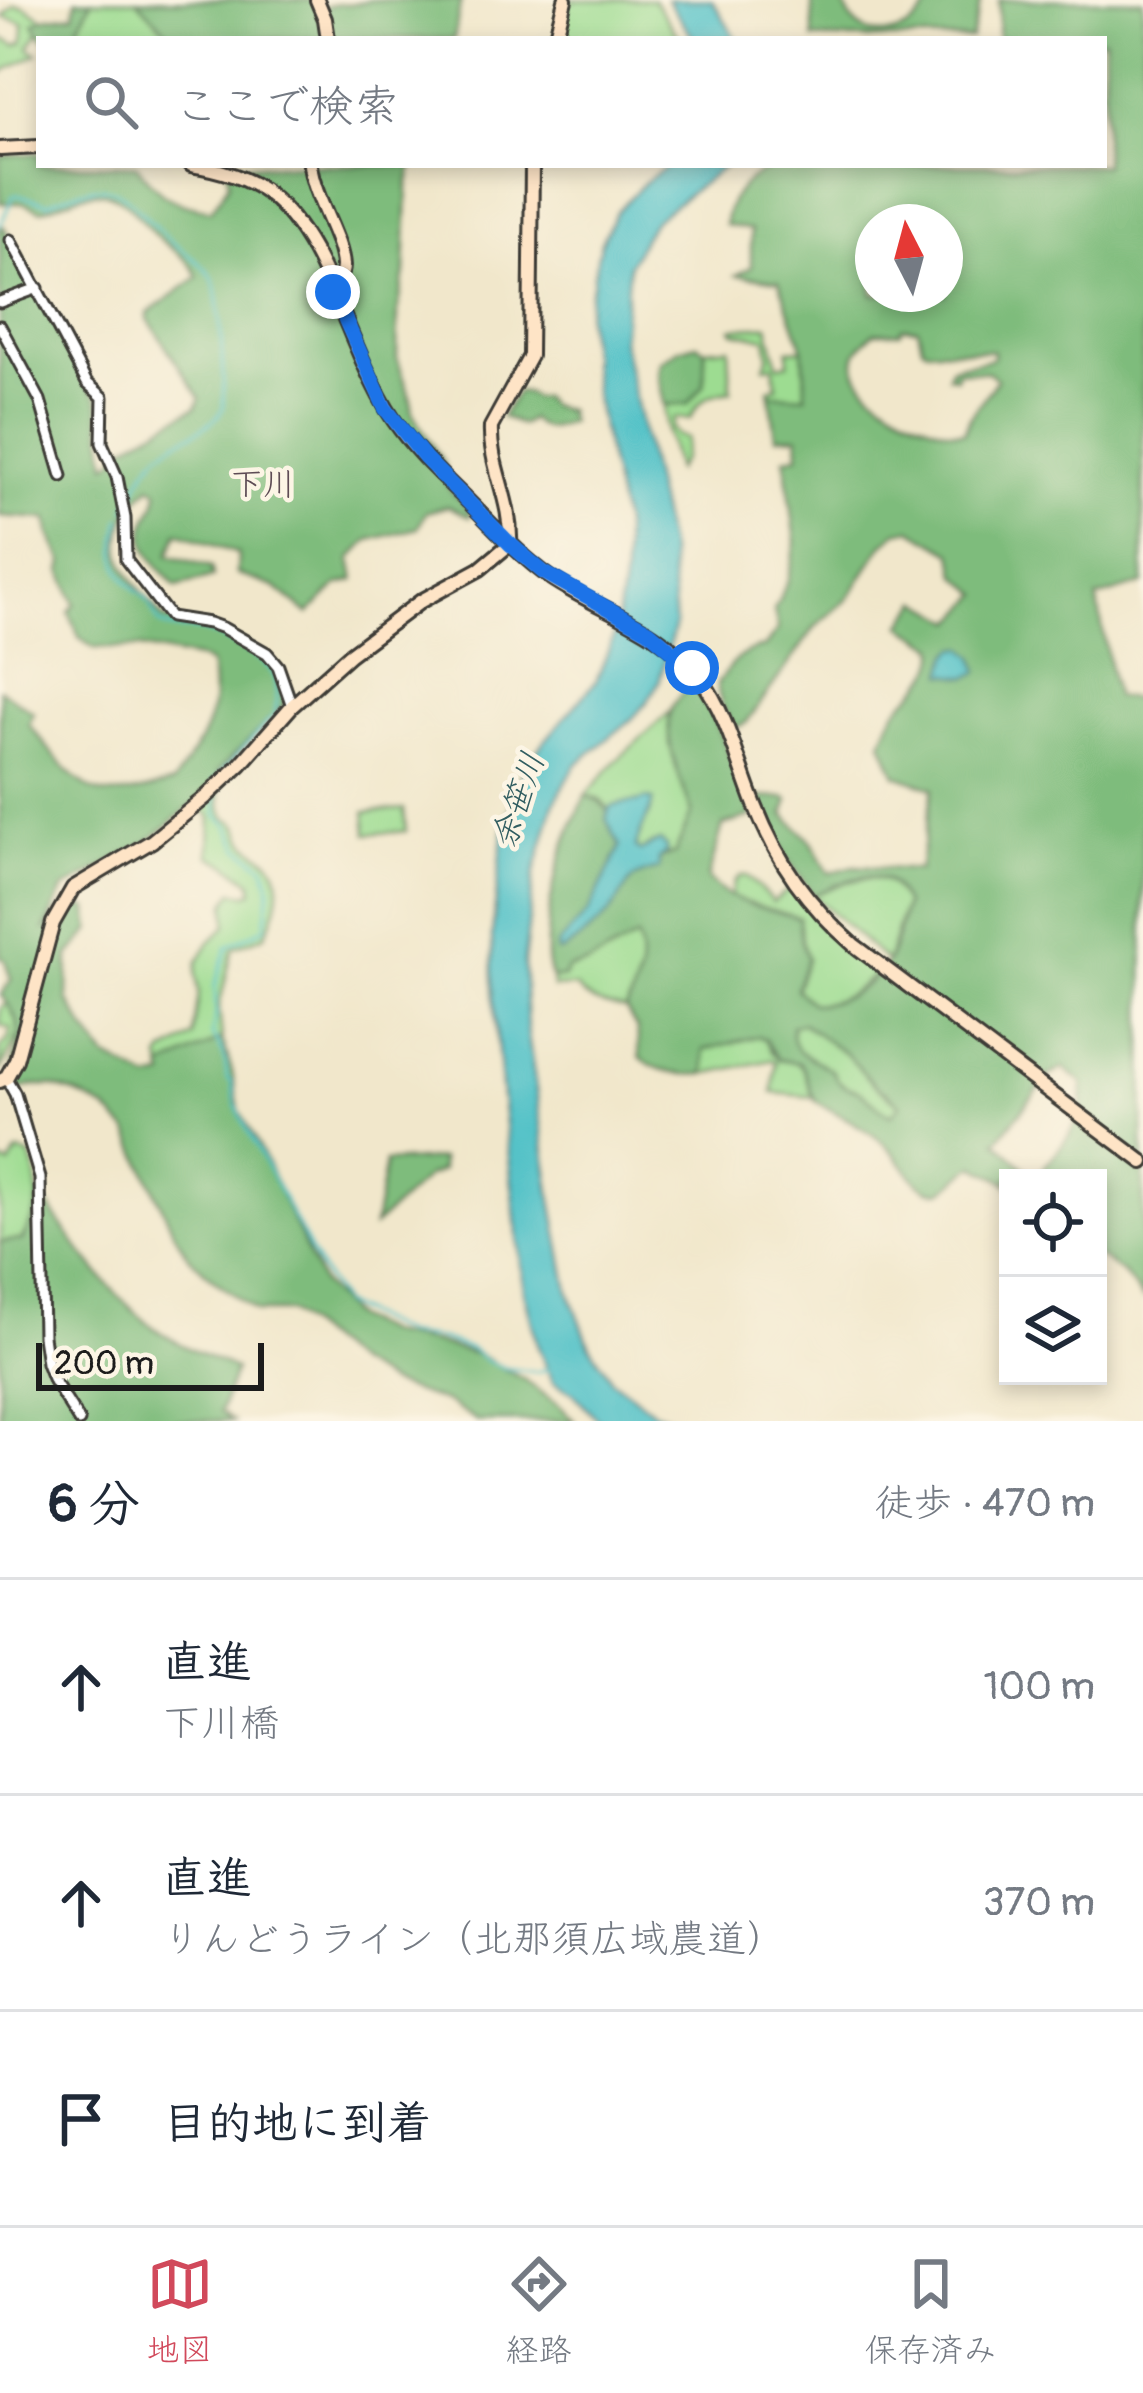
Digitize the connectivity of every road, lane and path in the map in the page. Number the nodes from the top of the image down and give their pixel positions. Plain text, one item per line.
1 (317, 0) edge
2 (565, 0) edge
3 (328, 36) edge
4 (556, 36) edge
5 (36, 146) edge
6 (0, 149) edge
7 (204, 168) edge
8 (310, 168) edge
9 (532, 168) edge
10 (11, 240) dead end
11 (38, 288) junction
12 (333, 292) junction
13 (0, 302) edge
14 (0, 326) edge
15 (62, 476) dead end
16 (510, 544) junction
17 (292, 706) junction
18 (3, 1080) edge
19 (1143, 1162) edge
20 (79, 1421) edge

1 - 3 street
2 - 4 street
5 - 6 street
7 - 12 street
8 - 12 street
9 - 16 street
10 - 11 street
11 - 13 street
11 - 17 street
12 - 16 street
14 - 15 street
16 - 17 street
16 - 19 street
17 - 18 street
18 - 20 street

